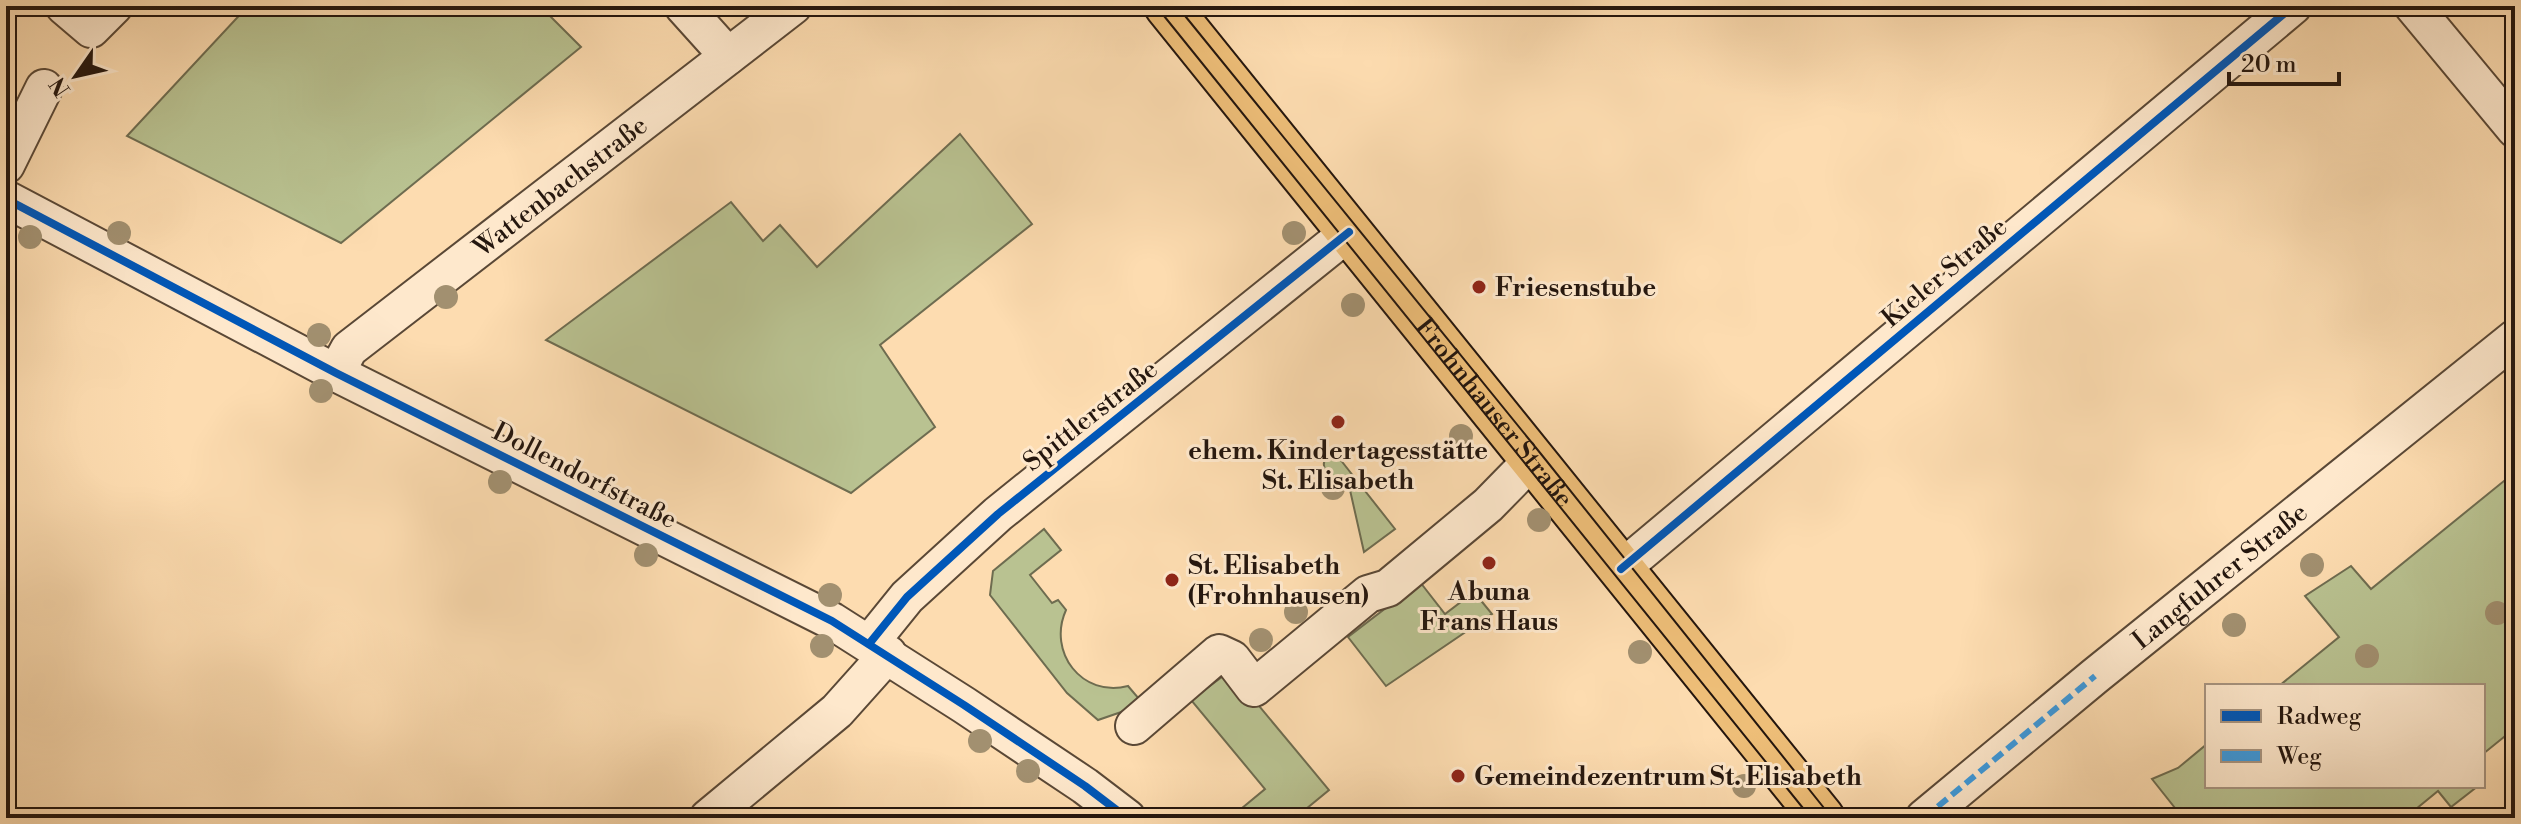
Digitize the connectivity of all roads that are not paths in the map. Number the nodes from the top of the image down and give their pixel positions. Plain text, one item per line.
1 (64, 6) edge
2 (114, 6) edge
3 (683, 6) edge
4 (793, 6) edge
5 (1167, 6) edge
6 (2413, 6) edge
7 (2285, 9) edge
8 (728, 56) junction
9 (44, 88) dead end
10 (2515, 129) edge
11 (6, 165) edge
12 (6, 199) edge
13 (1349, 232) junction
14 (2515, 338) edge
15 (336, 373) junction
16 (1533, 459) junction
17 (1621, 569) junction
18 (878, 649) junction
19 (1134, 726) dead end
20 (708, 818) edge
21 (1127, 818) edge
22 (1822, 818) edge
23 (1924, 818) edge

1 - 2 street
3 - 8 street
4 - 8 street, Wattenbachstraße
5 - 13 main road, Frohnhauser Straße
6 - 10 street
7 - 17 street, Kieler Straße
8 - 15 street, Wattenbachstraße
9 - 11 street
12 - 15 street, Dollendorfstraße
13 - 16 main road, Frohnhauser Straße
13 - 18 street, Spittlerstraße
14 - 23 street, Langfuhrer Straße
15 - 18 street, Dollendorfstraße
16 - 17 main road, Frohnhauser Straße
16 - 19 street
17 - 22 main road, Frohnhauser Straße
18 - 20 street, Spittlerstraße
18 - 21 street, Dollendorfstraße

